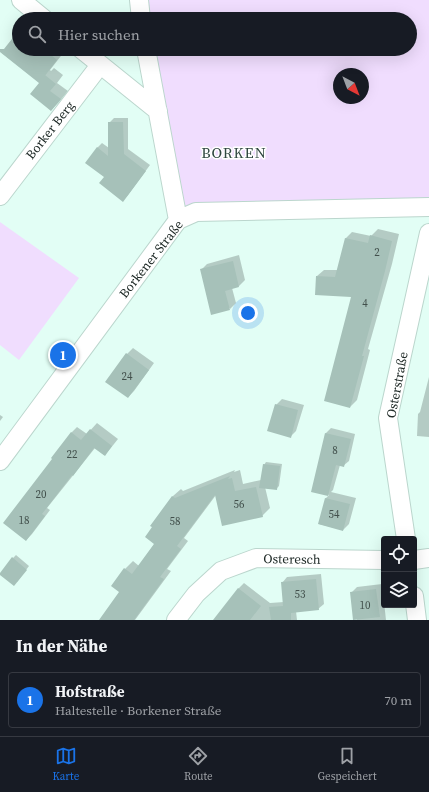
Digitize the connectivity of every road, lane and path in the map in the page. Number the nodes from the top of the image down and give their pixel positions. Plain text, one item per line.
1 (21, 0) edge
2 (139, 0) edge
3 (36, 12) edge
4 (140, 12) edge
5 (89, 56) edge
6 (147, 56) edge
7 (100, 65) junction
8 (158, 111) junction
9 (0, 196) edge
10 (429, 206) edge
11 (178, 220) junction
12 (429, 233) edge
13 (0, 461) edge
14 (406, 536) edge
15 (429, 558) edge
16 (381, 560) edge
17 (417, 560) edge
18 (416, 608) edge
19 (176, 620) edge
20 (417, 620) edge

1 - 3 street
2 - 4 street
5 - 7 street
6 - 8 street
7 - 8 street
7 - 9 street, Borker Berg
8 - 11 street
10 - 11 street, Borkener Straße
11 - 13 street, Borkener Straße
12 - 14 street, Osterstraße
15 - 17 street
16 - 19 street, Osteresch
18 - 20 street

